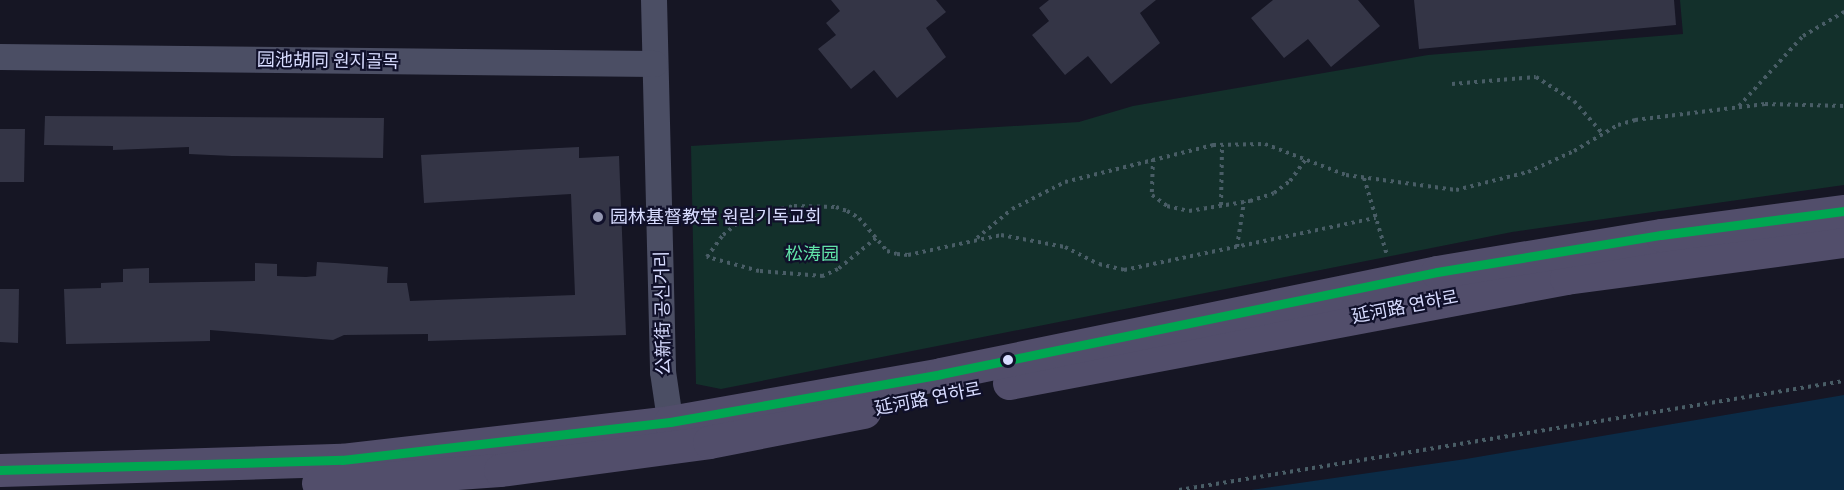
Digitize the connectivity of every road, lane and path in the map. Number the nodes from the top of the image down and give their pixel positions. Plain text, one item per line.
1 (654, 0) edge
2 (1844, 12) edge
3 (0, 57) edge
4 (655, 64) junction
5 (1452, 84) dead end
6 (1844, 106) edge
7 (1738, 107) junction
8 (1602, 133) junction
9 (1222, 145) junction
10 (1154, 159) junction
11 (1305, 160) junction
12 (1364, 178) junction
13 (1244, 202) junction
14 (1221, 205) junction
15 (1844, 212) edge
16 (1376, 218) junction
17 (876, 238) junction
18 (977, 238) junction
19 (1844, 241) edge
20 (1237, 247) junction
21 (1389, 261) dead end
22 (1844, 381) edge
23 (672, 434) junction
24 (0, 470) edge
25 (4, 490) edge
26 (1179, 490) edge

1 - 4 street, 公新街 공신거리
2 - 7 path
3 - 4 street, 园池胡同 원지골목
4 - 23 street, 公新街 공신거리
5 - 8 path
6 - 7 path
7 - 8 path
8 - 12 path
9 - 10 path
9 - 11 path
9 - 14 path
10 - 14 path
10 - 18 path
11 - 12 path
11 - 13 path
12 - 16 path
13 - 14 path
13 - 20 path
15 - 23 main road, 延河路 연하로
16 - 20 path
16 - 21 path
17 - 17 path
17 - 18 path
18 - 20 path
19 - 23 main road, 延河路 연하로
22 - 26 path
23 - 24 main road, 延河路 연하로
23 - 25 main road, 延河路 연하로

